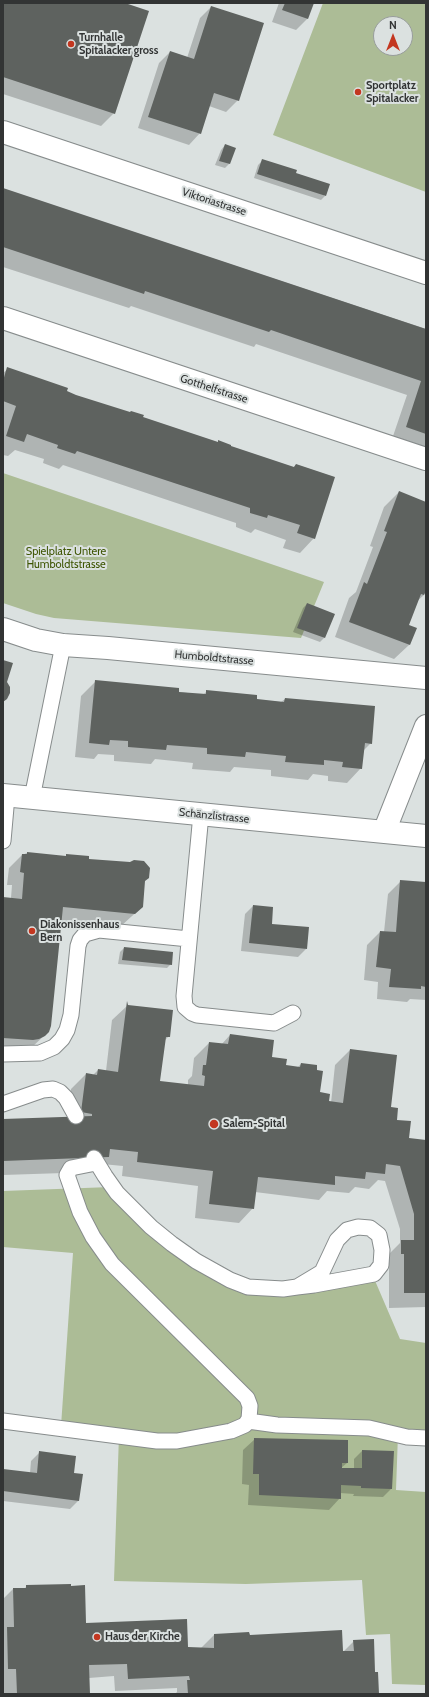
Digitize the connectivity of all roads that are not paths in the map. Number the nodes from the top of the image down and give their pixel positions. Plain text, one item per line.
1 (3, 132) edge
2 (426, 273) edge
3 (3, 318) edge
4 (426, 459) edge
5 (3, 629) edge
6 (63, 645) junction
7 (426, 678) edge
8 (426, 726) edge
9 (5, 796) edge
10 (32, 798) junction
11 (201, 814) junction
12 (384, 832) junction
13 (426, 836) edge
14 (3, 841) edge
15 (189, 938) junction
16 (293, 1013) dead end
17 (3, 1054) edge
18 (3, 1104) edge
19 (76, 1116) dead end
20 (297, 1287) junction
21 (3, 1421) edge
22 (248, 1421) junction
23 (426, 1438) edge

1 - 2 street, Viktoriastrasse
3 - 4 street, Gotthelfstrasse
5 - 6 street, Humboldtstrasse
6 - 7 street, Humboldtstrasse
6 - 10 lane
8 - 12 street
9 - 10 street, Schänzlistrasse
9 - 14 lane
10 - 11 street, Schänzlistrasse
11 - 12 street, Schänzlistrasse
11 - 15 lane
12 - 13 street, Schänzlistrasse
15 - 16 lane
15 - 17 lane
18 - 19 lane
20 - 20 lane
20 - 22 lane
21 - 22 lane
22 - 23 lane

